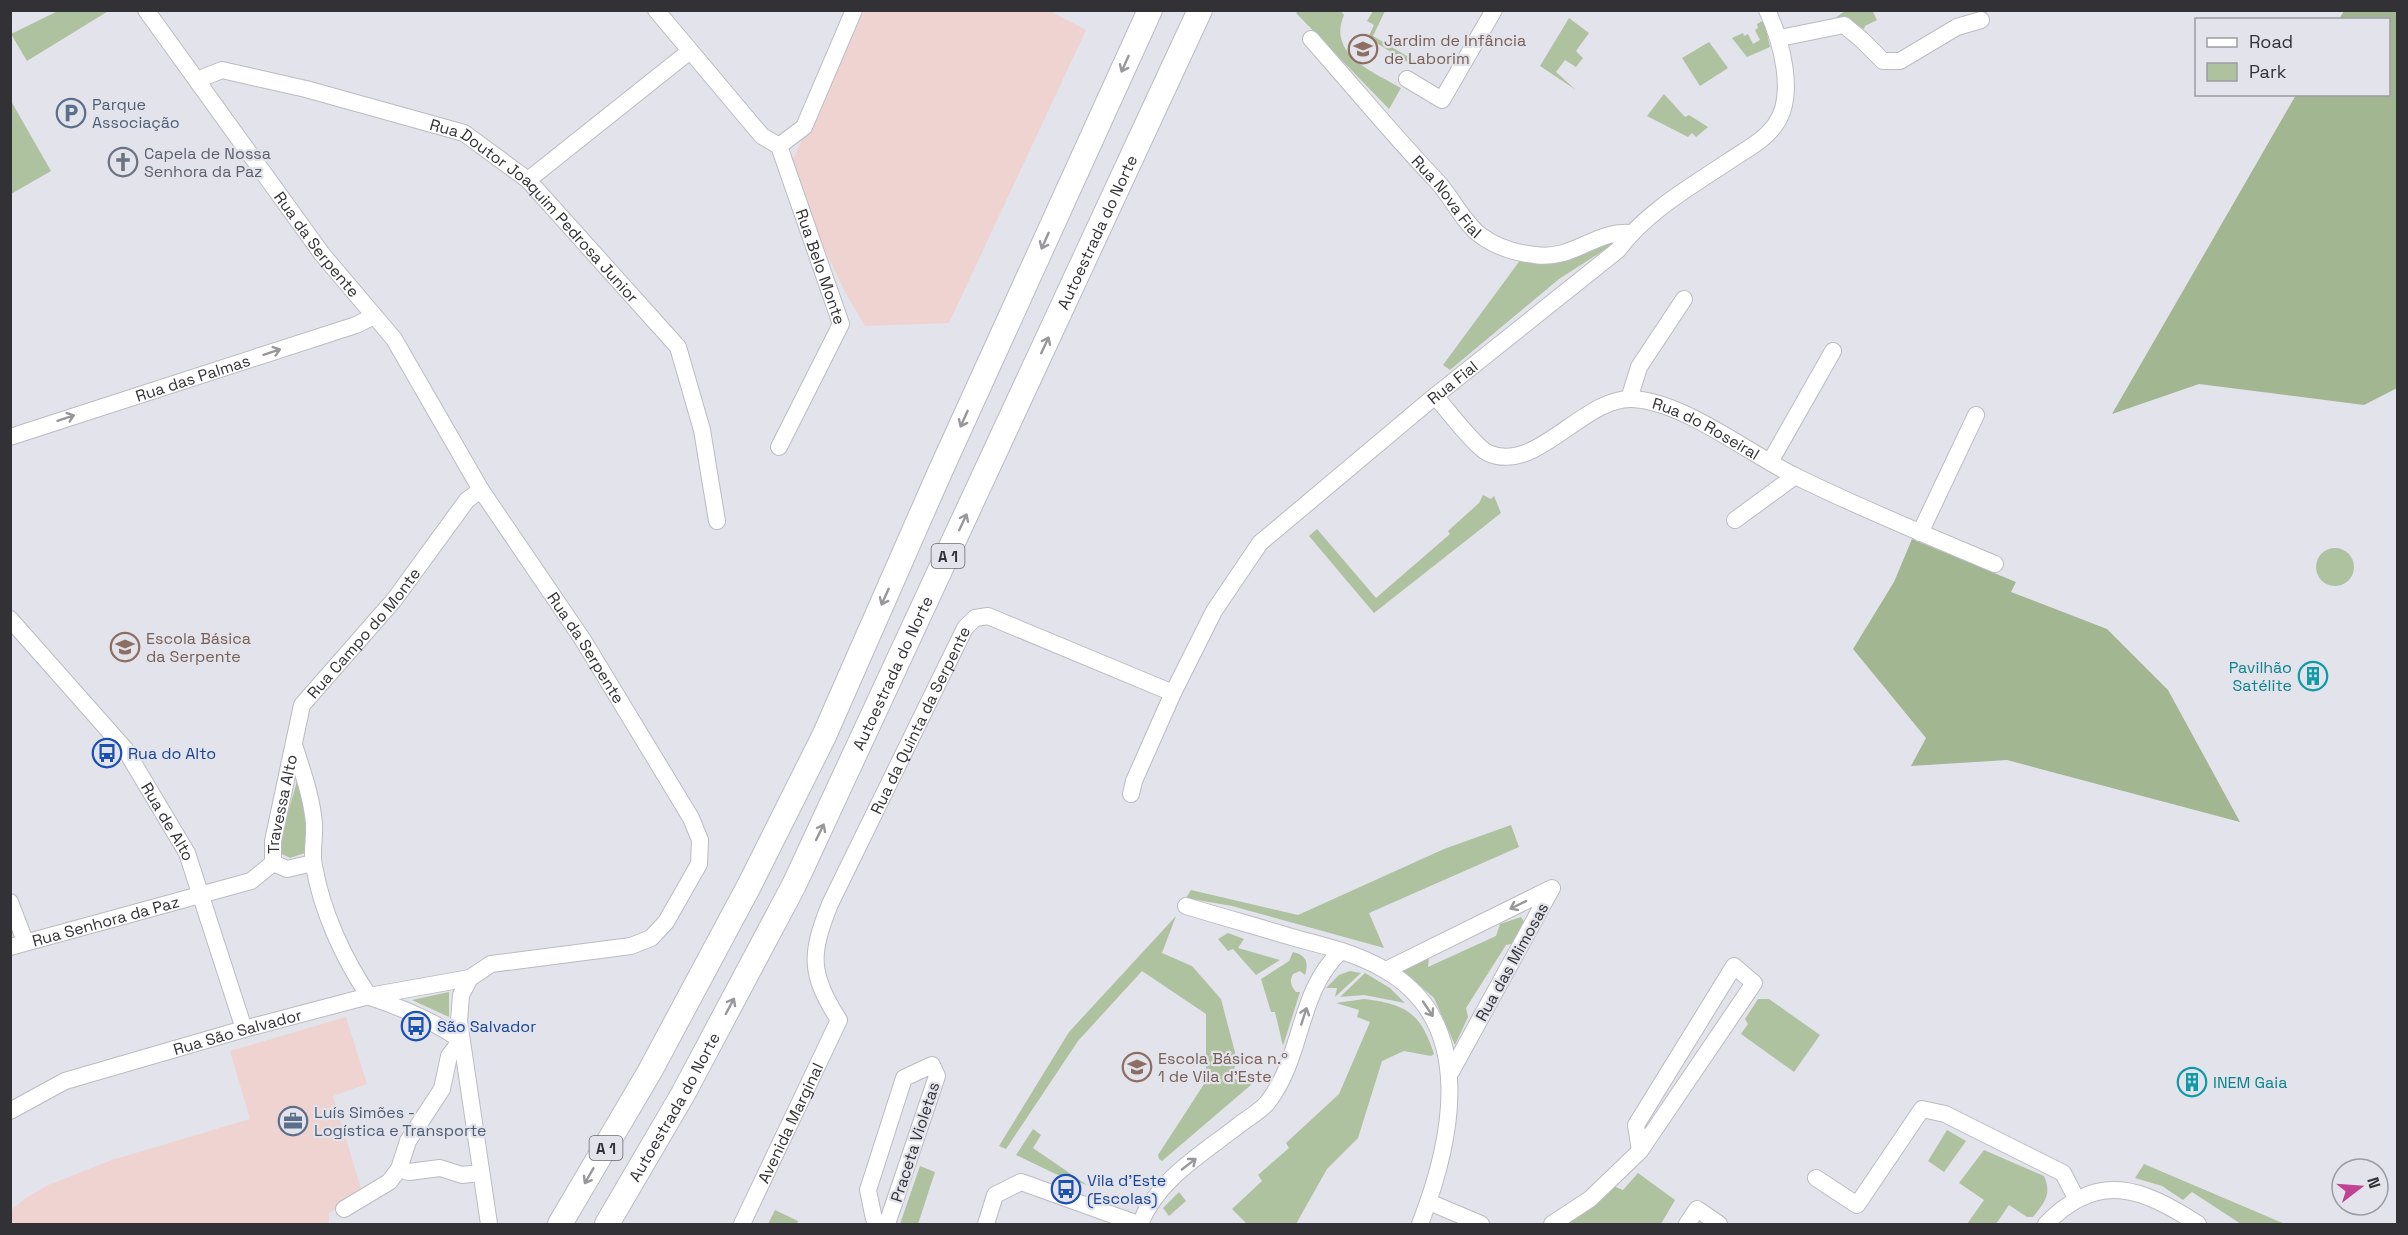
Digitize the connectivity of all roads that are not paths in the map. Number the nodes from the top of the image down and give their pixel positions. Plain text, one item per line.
1 (146, 10) edge
2 (656, 10) edge
3 (855, 10) edge
4 (1150, 10) edge
5 (1200, 10) edge
6 (1494, 10) edge
7 (1767, 10) edge
8 (1981, 20) dead end
9 (1780, 38) junction
10 (1311, 39) dead end
11 (690, 51) junction
12 (1407, 79) dead end
13 (196, 80) junction
14 (779, 146) junction
15 (528, 180) junction
16 (1630, 233) junction
17 (1684, 299) dead end
18 (374, 316) junction
19 (1833, 351) dead end
20 (1435, 396) junction
21 (1629, 399) junction
22 (1976, 415) dead end
23 (10, 437) edge
24 (779, 447) dead end
25 (1770, 462) junction
26 (1795, 476) junction
27 (481, 490) junction
28 (1736, 520) dead end
29 (717, 521) dead end
30 (1920, 533) junction
31 (1995, 564) dead end
32 (10, 619) edge
33 (1173, 693) junction
34 (294, 746) junction
35 (1131, 794) dead end
36 (313, 862) junction
37 (273, 863) junction
38 (199, 896) junction
39 (10, 902) edge
40 (1186, 906) dead end
41 (18, 944) edge
42 (1341, 951) junction
43 (1386, 970) junction
44 (470, 978) junction
45 (369, 996) junction
46 (839, 1020) joint
47 (244, 1029) junction
48 (461, 1040) junction
49 (1451, 1072) junction
50 (10, 1111) edge
51 (1640, 1151) junction
52 (399, 1169) junction
53 (480, 1173) junction
54 (1816, 1178) dead end
55 (2076, 1198) junction
56 (1429, 1202) junction
57 (344, 1209) dead end
58 (489, 1224) edge
59 (560, 1224) edge
60 (607, 1224) edge
61 (742, 1224) edge
62 (880, 1224) edge
63 (887, 1224) edge
64 (986, 1224) edge
65 (1139, 1224) edge
66 (1420, 1224) edge
67 (1481, 1224) edge
68 (1552, 1224) edge
69 (1687, 1224) edge
70 (1719, 1224) edge
71 (2046, 1224) edge
72 (2198, 1224) edge

1 - 13 street, Rua da Serpente
2 - 11 street
3 - 14 street
4 -> 59 highway, A 1
60 -> 5 highway, Autoestrada do Norte / A 1
6 - 12 street
7 - 9 street, Rua Fial
8 - 9 street
9 - 16 street, Rua Fial
10 - 16 street, Rua Nova Fial
11 - 14 street
11 - 15 street
13 - 15 street, Rua Doutor Joaquim Pedrosa Junior
13 - 18 street, Rua da Serpente
14 - 24 street, Rua Belo Monte
15 - 29 street, Rua Doutor Joaquim Pedrosa Junior
16 - 20 street, Rua Fial
17 - 21 street
23 -> 18 street, Rua das Palmas
18 - 27 street, Rua da Serpente
19 - 25 street
20 - 21 street, Rua do Roseiral
20 - 33 street, Rua Fial
21 - 25 street, Rua do Roseiral
22 - 30 street
25 - 26 street, Rua do Roseiral
26 - 28 street
26 - 30 street, Rua do Roseiral
27 - 34 street, Rua Campo do Monte
27 - 44 street, Rua da Serpente
30 - 31 street, Rua do Roseiral
32 - 38 street, Rua de Alto
33 - 35 street, Rua Fial
33 - 46 street, Rua da Quinta da Serpente
34 - 36 street, Rua Campo do Monte
34 - 37 street, Travessa Alto
36 - 37 street, Travessa Alto
36 - 45 street, Rua Campo do Monte
37 - 38 street, Travessa Alto
38 - 41 street, Rua Senhora da Paz
38 - 47 street, Rua de Alto
39 - 41 street
40 - 42 street, Rua das Mimosas
42 - 43 street, Rua das Mimosas
65 -> 42 street
43 -> 49 street, Rua das Mimosas
49 -> 43 street, Rua das Mimosas
44 - 45 street, Rua São Salvador
44 - 48 street
45 - 47 street, Rua São Salvador
45 - 48 street
46 - 61 street, Avenida Marginal
47 - 50 street, Rua São Salvador
48 - 52 street
48 - 53 street
49 - 56 street, Rua das Mimosas
51 - 51 street
51 - 68 street
52 - 53 street
52 - 57 street
53 - 58 street
54 - 55 street
55 - 71 street
55 - 72 street
56 - 66 street, Rua das Mimosas
56 - 67 street
62 - 63 street, Praceta Violetas
64 - 65 street
69 - 70 street

